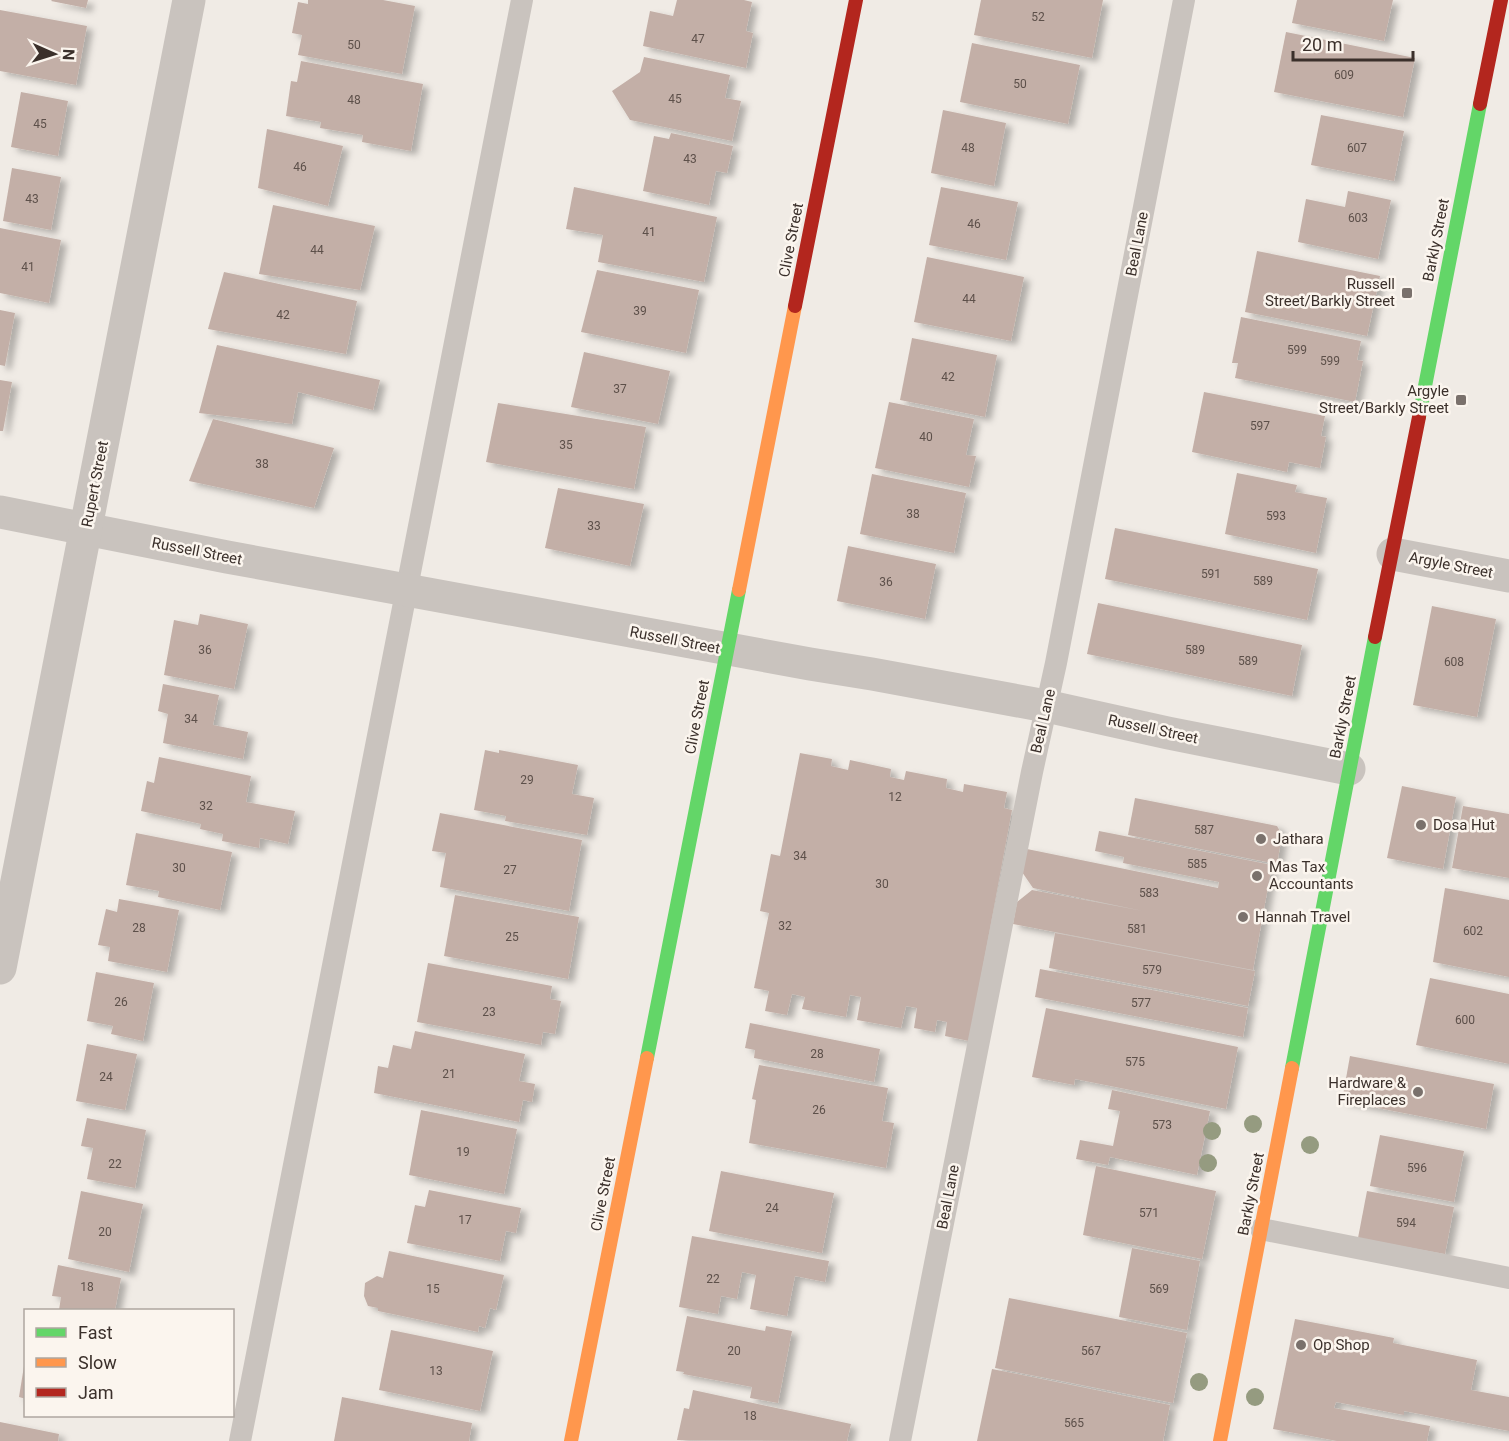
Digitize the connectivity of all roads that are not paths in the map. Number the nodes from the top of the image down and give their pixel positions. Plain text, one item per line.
1 (189, 0) edge
2 (522, 0) edge
3 (856, 0) edge
4 (1184, 0) edge
5 (1501, 0) edge
6 (0, 512) edge
7 (86, 530) junction
8 (1393, 554) junction
9 (1509, 576) edge
10 (406, 590) junction
11 (728, 649) junction
12 (1047, 706) junction
13 (1349, 769) junction
14 (0, 968) edge
15 (1261, 1229) junction
16 (1509, 1278) edge
17 (240, 1441) edge
18 (571, 1441) edge
19 (900, 1441) edge
20 (1220, 1441) edge

1 - 7 street, Rupert Street
2 - 10 lane
3 - 11 street, Clive Street
4 - 12 lane, Beal Lane
5 - 8 street, Barkly Street
6 - 7 street, Russell Street
7 - 10 street, Russell Street
7 - 14 street, Rupert Street
8 - 9 street, Argyle Street
8 - 13 street, Barkly Street
10 - 11 street, Russell Street
10 - 17 lane
11 - 12 street, Russell Street
11 - 18 street, Clive Street
12 - 13 street, Russell Street
12 - 19 lane, Beal Lane
13 - 15 street, Barkly Street
15 - 16 lane
15 - 20 street, Barkly Street

